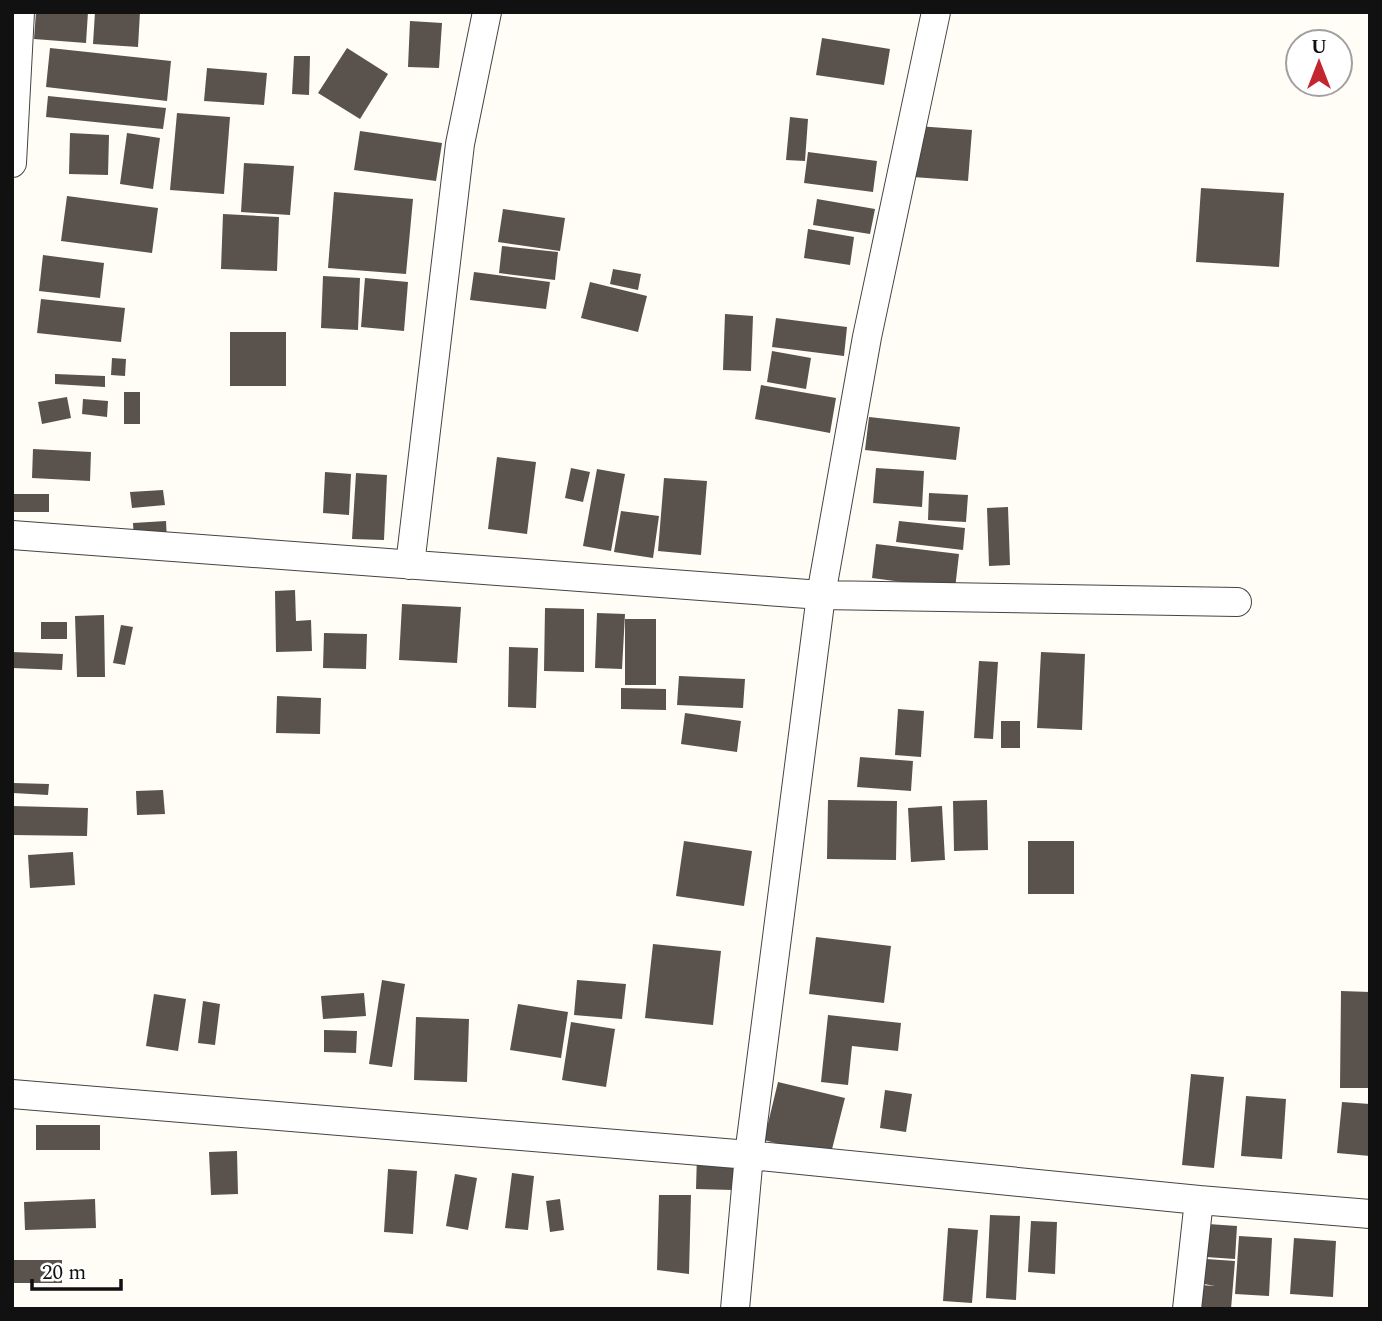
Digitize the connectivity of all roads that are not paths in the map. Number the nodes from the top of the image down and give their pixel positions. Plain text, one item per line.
1 (20, 12) edge
2 (487, 12) edge
3 (936, 12) edge
4 (12, 163) edge
5 (12, 535) edge
6 (410, 565) junction
7 (821, 595) junction
8 (1237, 602) dead end
9 (12, 1094) edge
10 (749, 1155) junction
11 (1199, 1200) junction
12 (1370, 1214) edge
13 (735, 1309) edge
14 (1187, 1309) edge

1 - 4 street
2 - 6 street
3 - 7 street
5 - 6 street
6 - 7 street
7 - 8 street
7 - 10 street
9 - 10 street
10 - 11 street
10 - 13 street
11 - 12 street
11 - 14 street

